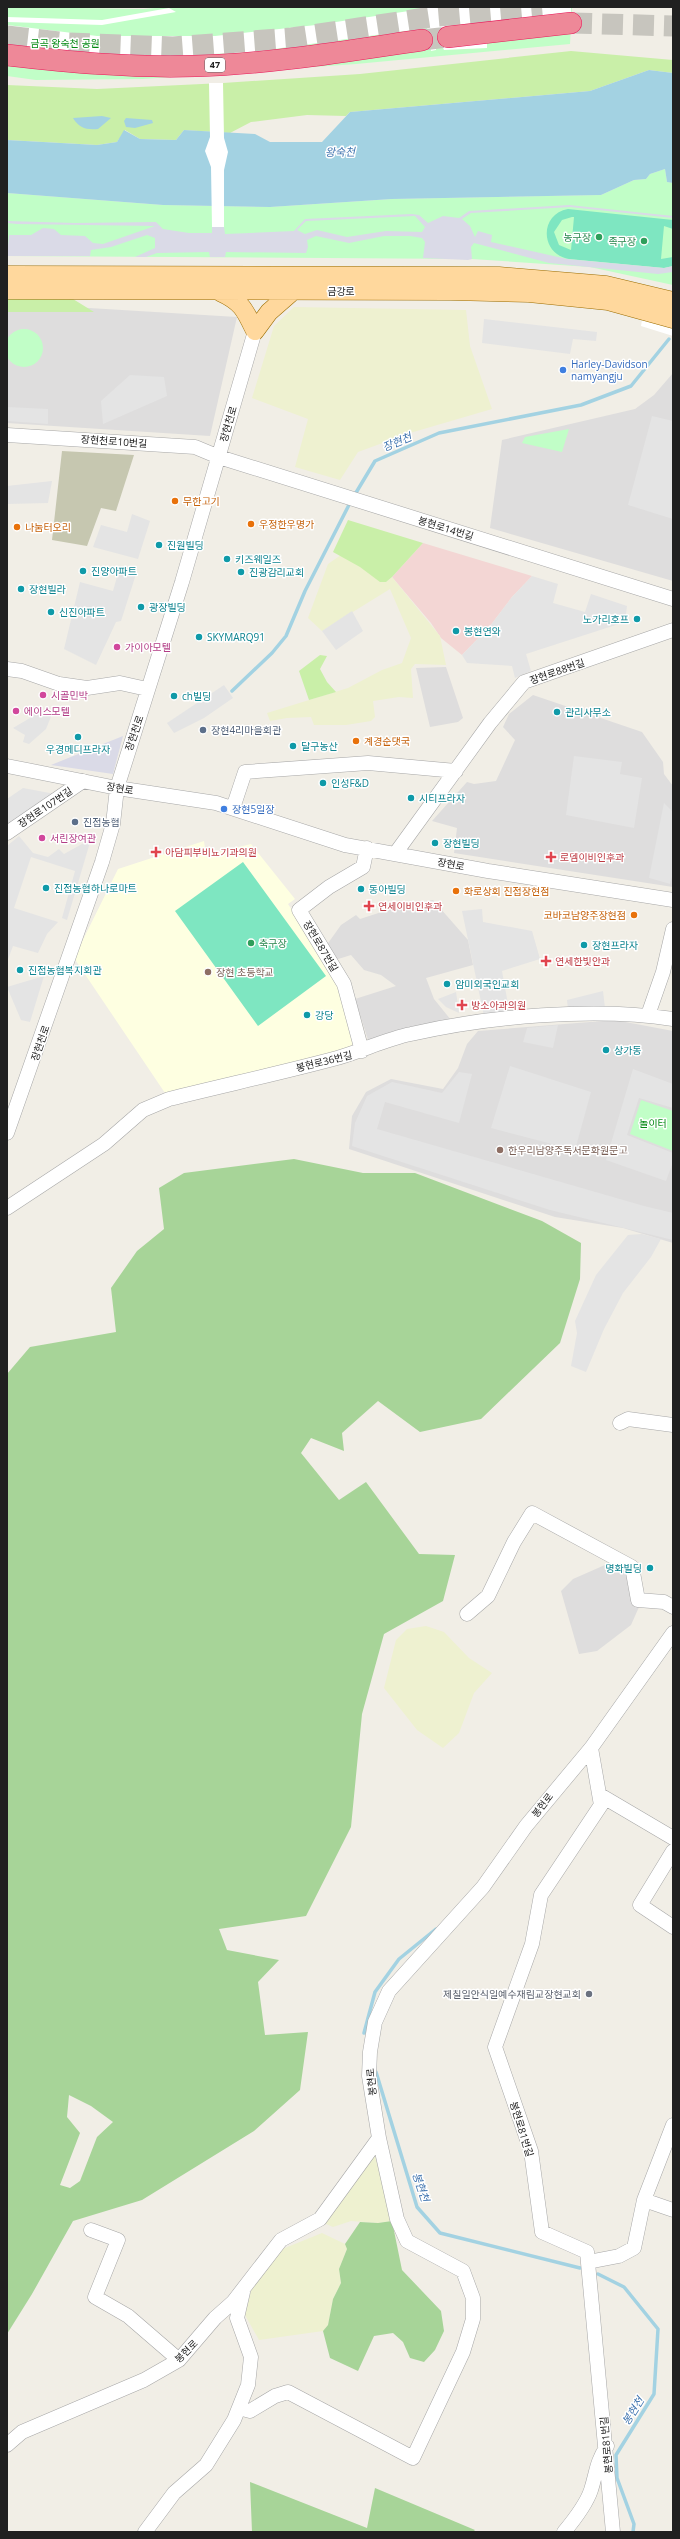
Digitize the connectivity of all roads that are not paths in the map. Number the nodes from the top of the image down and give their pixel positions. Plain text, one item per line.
1 (571, 23) tunnel mouth
2 (448, 37) tunnel mouth
3 (422, 40) tunnel mouth
4 (7, 55) edge
5 (7, 275) edge
6 (7, 290) edge
7 (293, 291) junction
8 (219, 292) junction
9 (673, 301) edge
10 (645, 302) junction
11 (673, 319) edge
12 (255, 330) junction
13 (7, 435) edge
14 (219, 458) junction
15 (673, 599) edge
16 (673, 630) edge
17 (7, 670) edge
18 (147, 689) junction
19 (7, 766) edge
20 (456, 771) junction
21 (83, 781) junction
22 (117, 788) junction
23 (233, 808) junction
24 (7, 833) edge
25 (367, 848) junction
26 (394, 854) junction
27 (673, 900) edge
28 (673, 929) edge
29 (648, 1015) junction
30 (673, 1019) edge
31 (362, 1051) junction
32 (7, 1133) edge
33 (7, 1208) edge
34 (620, 1423) dead end
35 (673, 1425) edge
36 (673, 1607) edge
37 (467, 1614) dead end
38 (673, 1633) edge
39 (591, 1748) junction
40 (600, 1795) junction
41 (673, 1838) edge
42 (673, 1851) edge
43 (673, 1927) edge
44 (673, 2125) edge
45 (379, 2138) junction
46 (644, 2200) junction
47 (673, 2210) edge
48 (91, 2230) dead end
49 (588, 2262) junction
50 (245, 2286) junction
51 (179, 2360) junction
52 (239, 2408) junction
53 (7, 2445) edge
54 (606, 2446) junction
55 (145, 2532) edge
56 (564, 2532) edge
57 (613, 2532) edge

1 - 2 highway
3 - 4 highway, 47
5 - 10 main road, 금강로
6 - 8 main road, 금강로
7 - 8 main road, 금강로
7 - 10 main road, 금강로
7 - 12 main road
8 - 12 main road
9 - 10 main road, 금강로
10 - 11 main road, 금강로
12 - 14 street, 장현천로
13 - 14 street, 장현천로10번길
14 - 15 street, 봉현로14번길
14 - 18 street, 장현천로
16 - 20 street, 장현로88번길
17 - 18 street
18 - 22 street, 장현천로
19 - 21 street, 장현로
20 - 23 street
20 - 26 street, 장현로88번길
21 - 22 street, 장현로
21 - 24 street, 장현로107번길
22 - 23 street, 장현로
22 - 32 street, 장현천로
23 - 25 street, 장현로
25 - 26 street, 장현로
25 - 31 street, 장현로87번길
26 - 27 street, 장현로
28 - 29 street
29 - 30 street, 봉현로36번길
29 - 31 street, 봉현로36번길
31 - 33 street, 봉현로36번길
34 - 35 street
36 - 37 street
38 - 39 street, 봉현로
39 - 40 street, 봉현로81번길
39 - 45 street, 봉현로
40 - 41 street
40 - 49 street, 봉현로81번길
42 - 43 street
44 - 46 street
45 - 50 street, 봉현로
45 - 52 street
46 - 47 street
46 - 49 street
48 - 51 street
49 - 54 street, 봉현로81번길
50 - 51 street, 봉현로
50 - 52 street
51 - 53 street, 봉현로
52 - 55 street
54 - 56 street
54 - 57 street, 봉현로81번길

